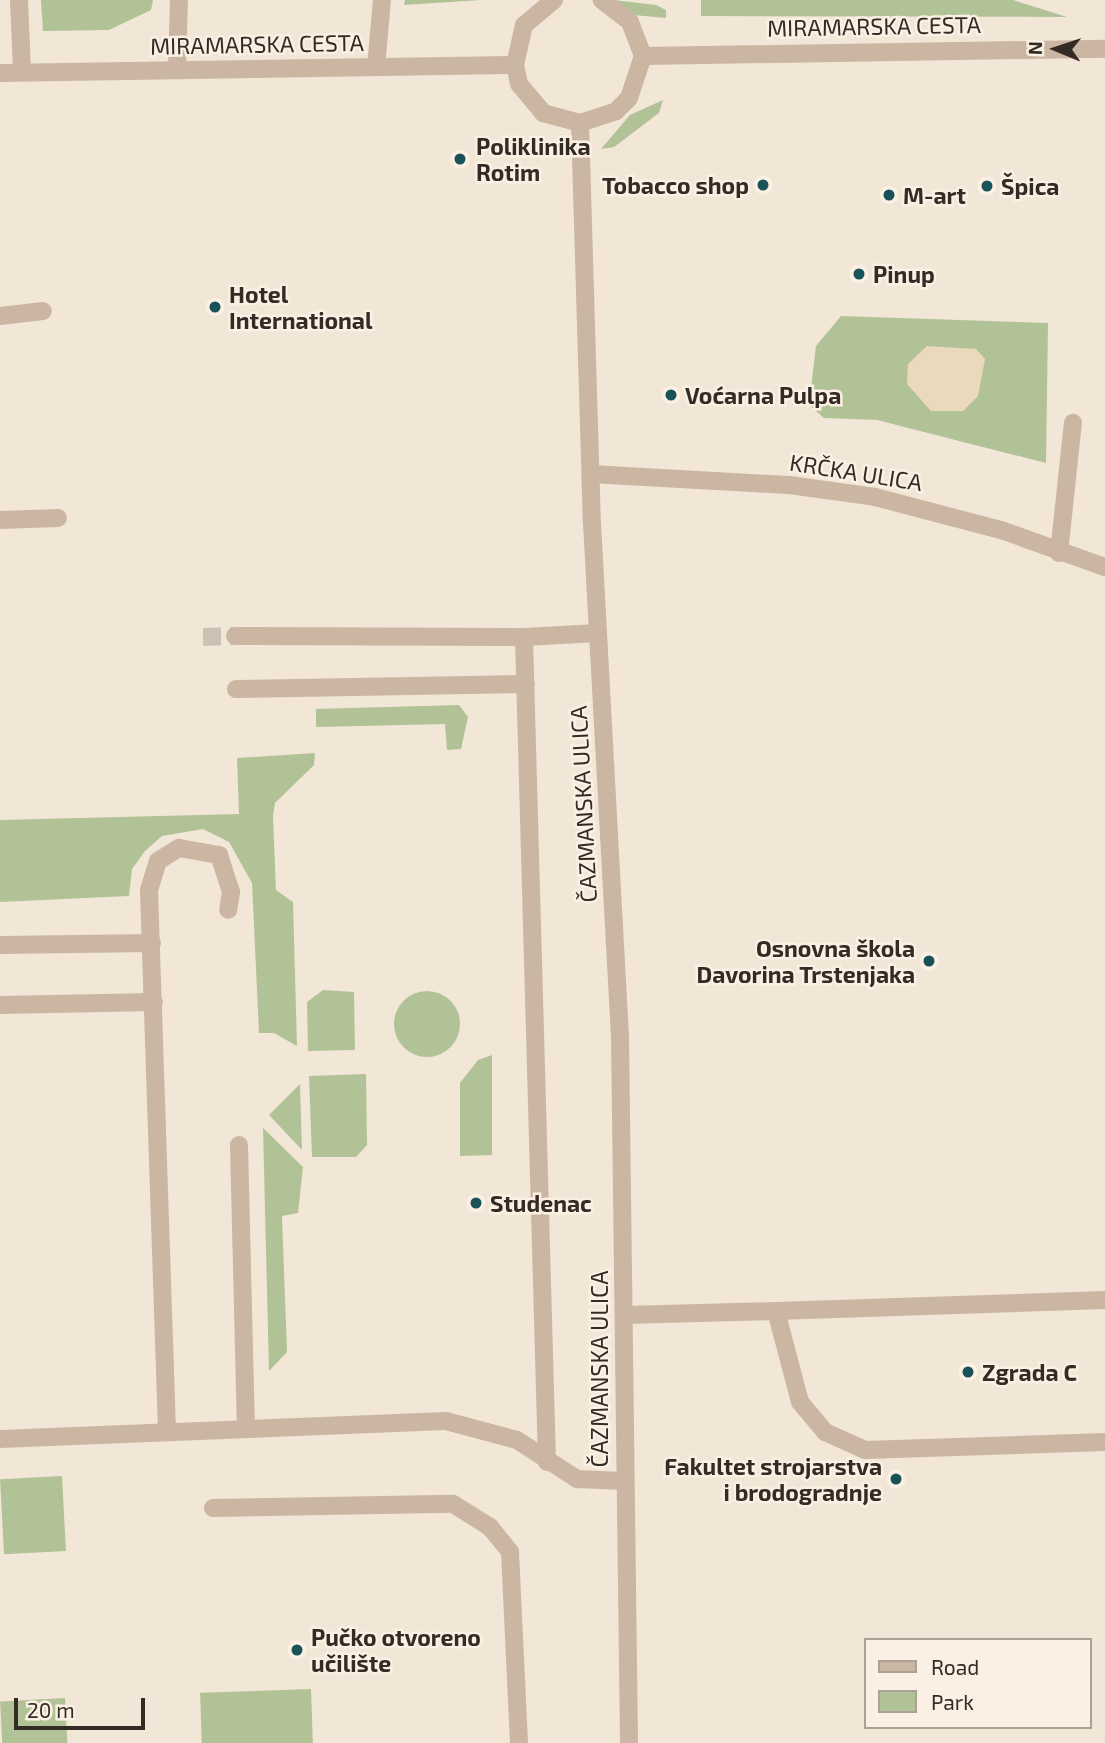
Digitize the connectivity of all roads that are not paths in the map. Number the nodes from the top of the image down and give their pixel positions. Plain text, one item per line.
1 (19, 0) edge
2 (179, 0) edge
3 (382, 0) edge
4 (554, 0) edge
5 (602, 0) edge
6 (1105, 49) edge
7 (643, 56) junction
8 (514, 65) junction
9 (376, 67) junction
10 (177, 69) junction
11 (22, 72) junction
12 (0, 73) edge
13 (580, 123) junction
14 (43, 311) dead end
15 (0, 316) edge
16 (1073, 423) dead end
17 (591, 474) junction
18 (58, 518) dead end
19 (0, 520) edge
20 (1059, 553) junction
21 (1105, 567) edge
22 (598, 633) junction
23 (235, 636) tunnel mouth
24 (524, 637) junction
25 (526, 684) junction
26 (236, 690) dead end
27 (229, 910) dead end
28 (152, 943) junction
29 (0, 945) edge
30 (154, 1002) junction
31 (0, 1005) edge
32 (239, 1145) dead end
33 (1105, 1300) edge
34 (776, 1311) junction
35 (625, 1315) junction
36 (246, 1427) junction
37 (167, 1431) junction
38 (0, 1439) edge
39 (1105, 1442) edge
40 (547, 1462) junction
41 (624, 1481) junction
42 (214, 1508) dead end
43 (519, 1743) edge
44 (629, 1743) edge

1 - 11 street
2 - 10 street
3 - 9 street
4 - 8 street
5 - 7 street
6 - 7 street, MIRAMARSKA CESTA
7 - 13 street
8 - 9 street, MIRAMARSKA CESTA
8 - 13 street
9 - 10 street, MIRAMARSKA CESTA
10 - 11 street, MIRAMARSKA CESTA
11 - 12 street, MIRAMARSKA CESTA
13 - 17 street, ČAZMANSKA ULICA
14 - 15 street
16 - 20 street
17 - 20 street, KRČKA ULICA
17 - 22 street, ČAZMANSKA ULICA
18 - 19 street
20 - 21 street, KRČKA ULICA
22 - 24 street
22 - 35 street, ČAZMANSKA ULICA
23 - 24 street
24 - 25 street
25 - 26 street
25 - 40 street
27 - 28 street
28 - 29 street
28 - 30 street
30 - 31 street
30 - 37 street
32 - 36 street
33 - 34 street
34 - 35 street
34 - 39 street
35 - 41 street, ČAZMANSKA ULICA
36 - 37 street, ČAZMANSKA ULICA
36 - 40 street, ČAZMANSKA ULICA
37 - 38 street, ČAZMANSKA ULICA
40 - 41 street, ČAZMANSKA ULICA
41 - 44 street, ČAZMANSKA ULICA
42 - 43 street

